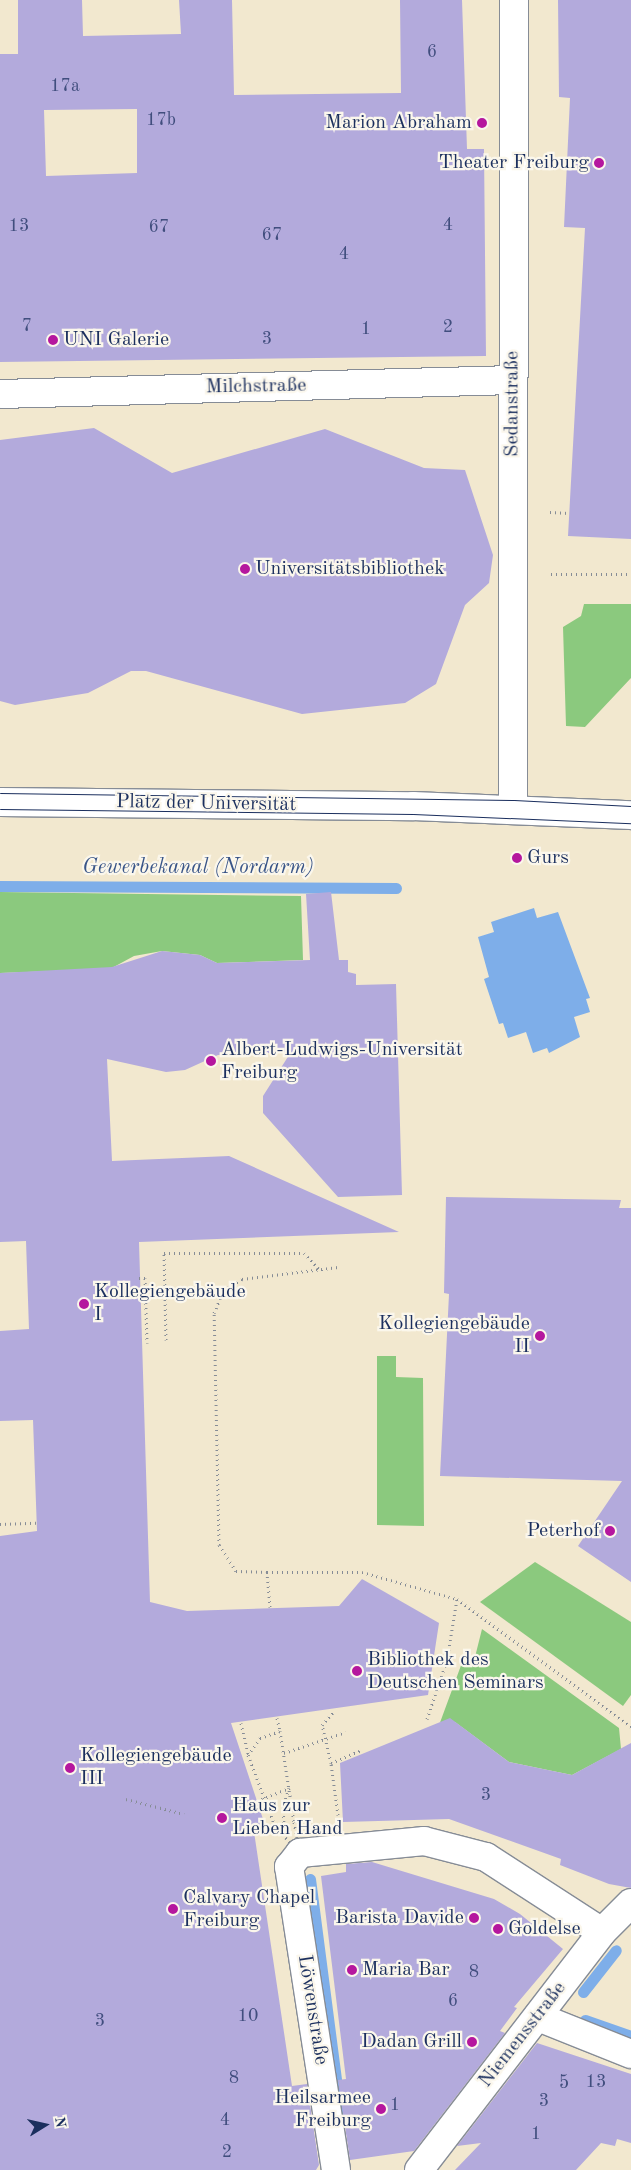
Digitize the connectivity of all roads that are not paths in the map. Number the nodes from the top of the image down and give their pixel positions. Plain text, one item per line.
1 (514, 0) edge
2 (513, 380) junction
3 (0, 394) edge
4 (0, 802) edge
5 (513, 809) junction
6 (631, 815) edge
7 (631, 1903) edge
8 (602, 1932) junction
9 (538, 2017) junction
10 (631, 2054) edge
11 (336, 2170) edge
12 (419, 2170) edge

1 - 2 street, Sedanstraße
2 - 3 street, Milchstraße
2 - 5 street, Sedanstraße
4 - 5 street, Platz der Universität
5 - 6 street, Platz der Universität
7 - 8 street, Niemensstraße
8 - 9 street, Niemensstraße
8 - 11 street, Löwenstraße
9 - 10 street
9 - 12 street, Niemensstraße

